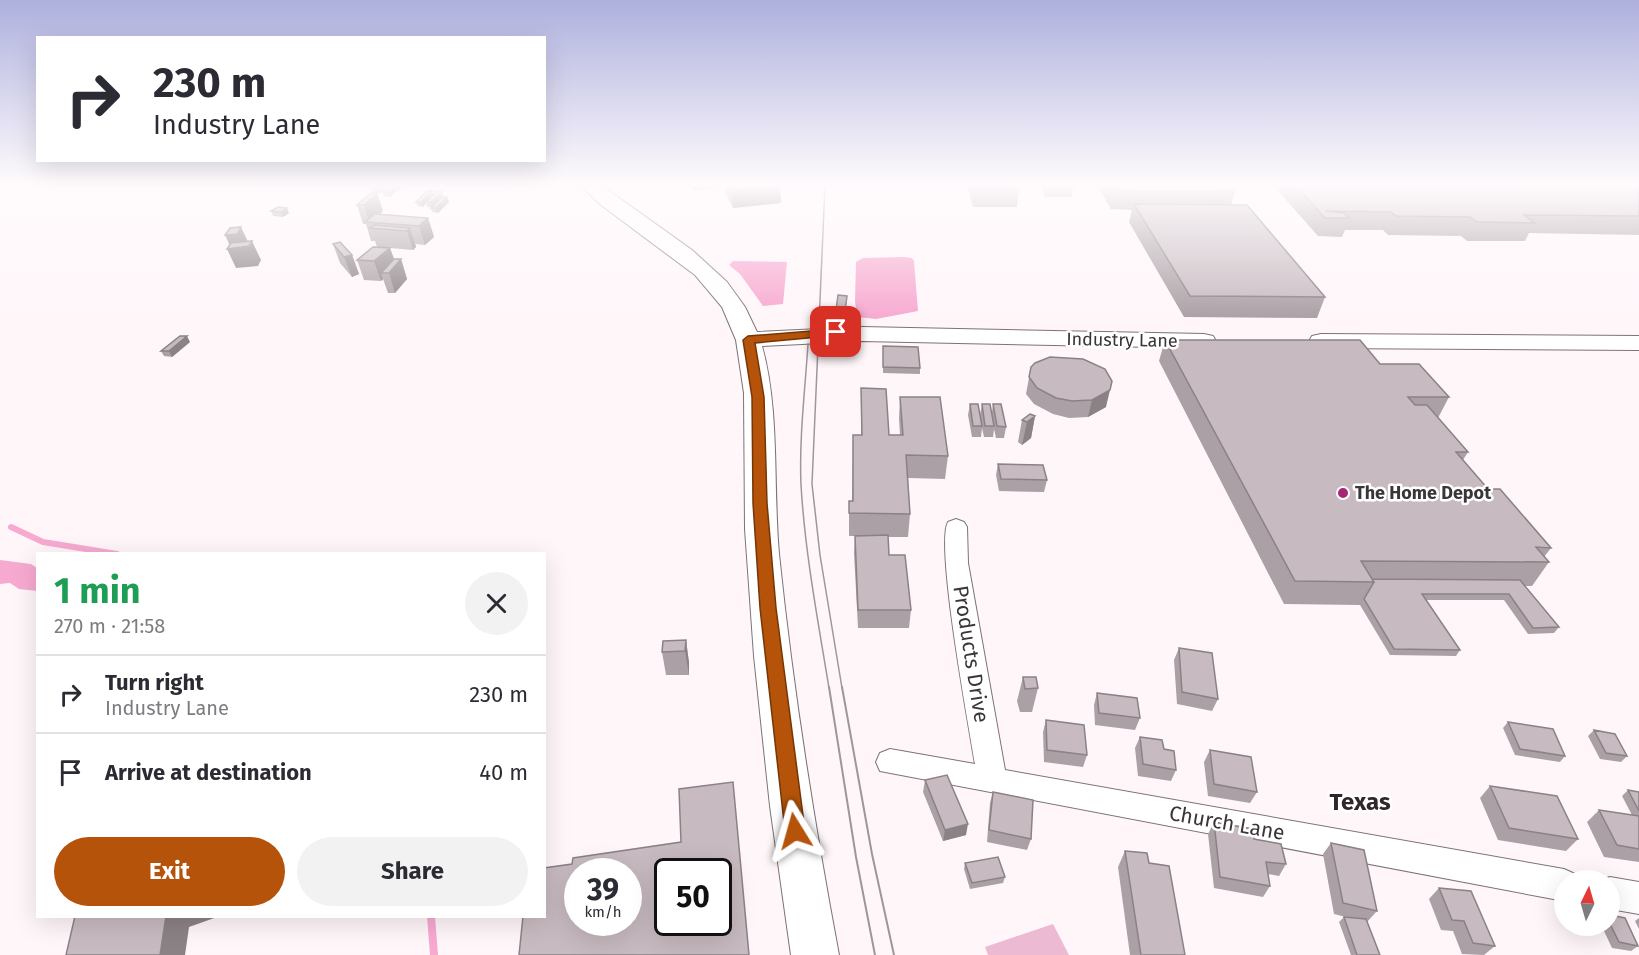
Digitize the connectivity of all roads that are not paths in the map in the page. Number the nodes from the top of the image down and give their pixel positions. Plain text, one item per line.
1 (650, 230) edge
2 (748, 340) junction
3 (1230, 341) edge
4 (1302, 341) edge
5 (1639, 343) edge
6 (956, 527) dead end
7 (890, 762) dead end
8 (992, 780) junction
9 (1554, 883) edge
10 (1620, 895) edge
11 (1639, 898) edge
12 (814, 955) edge

1 - 2 main road
2 - 3 main road, Industry Lane
2 - 12 main road
4 - 5 main road
6 - 8 street, Products Drive
7 - 8 street, Church Lane
8 - 9 street, Church Lane
10 - 11 street

